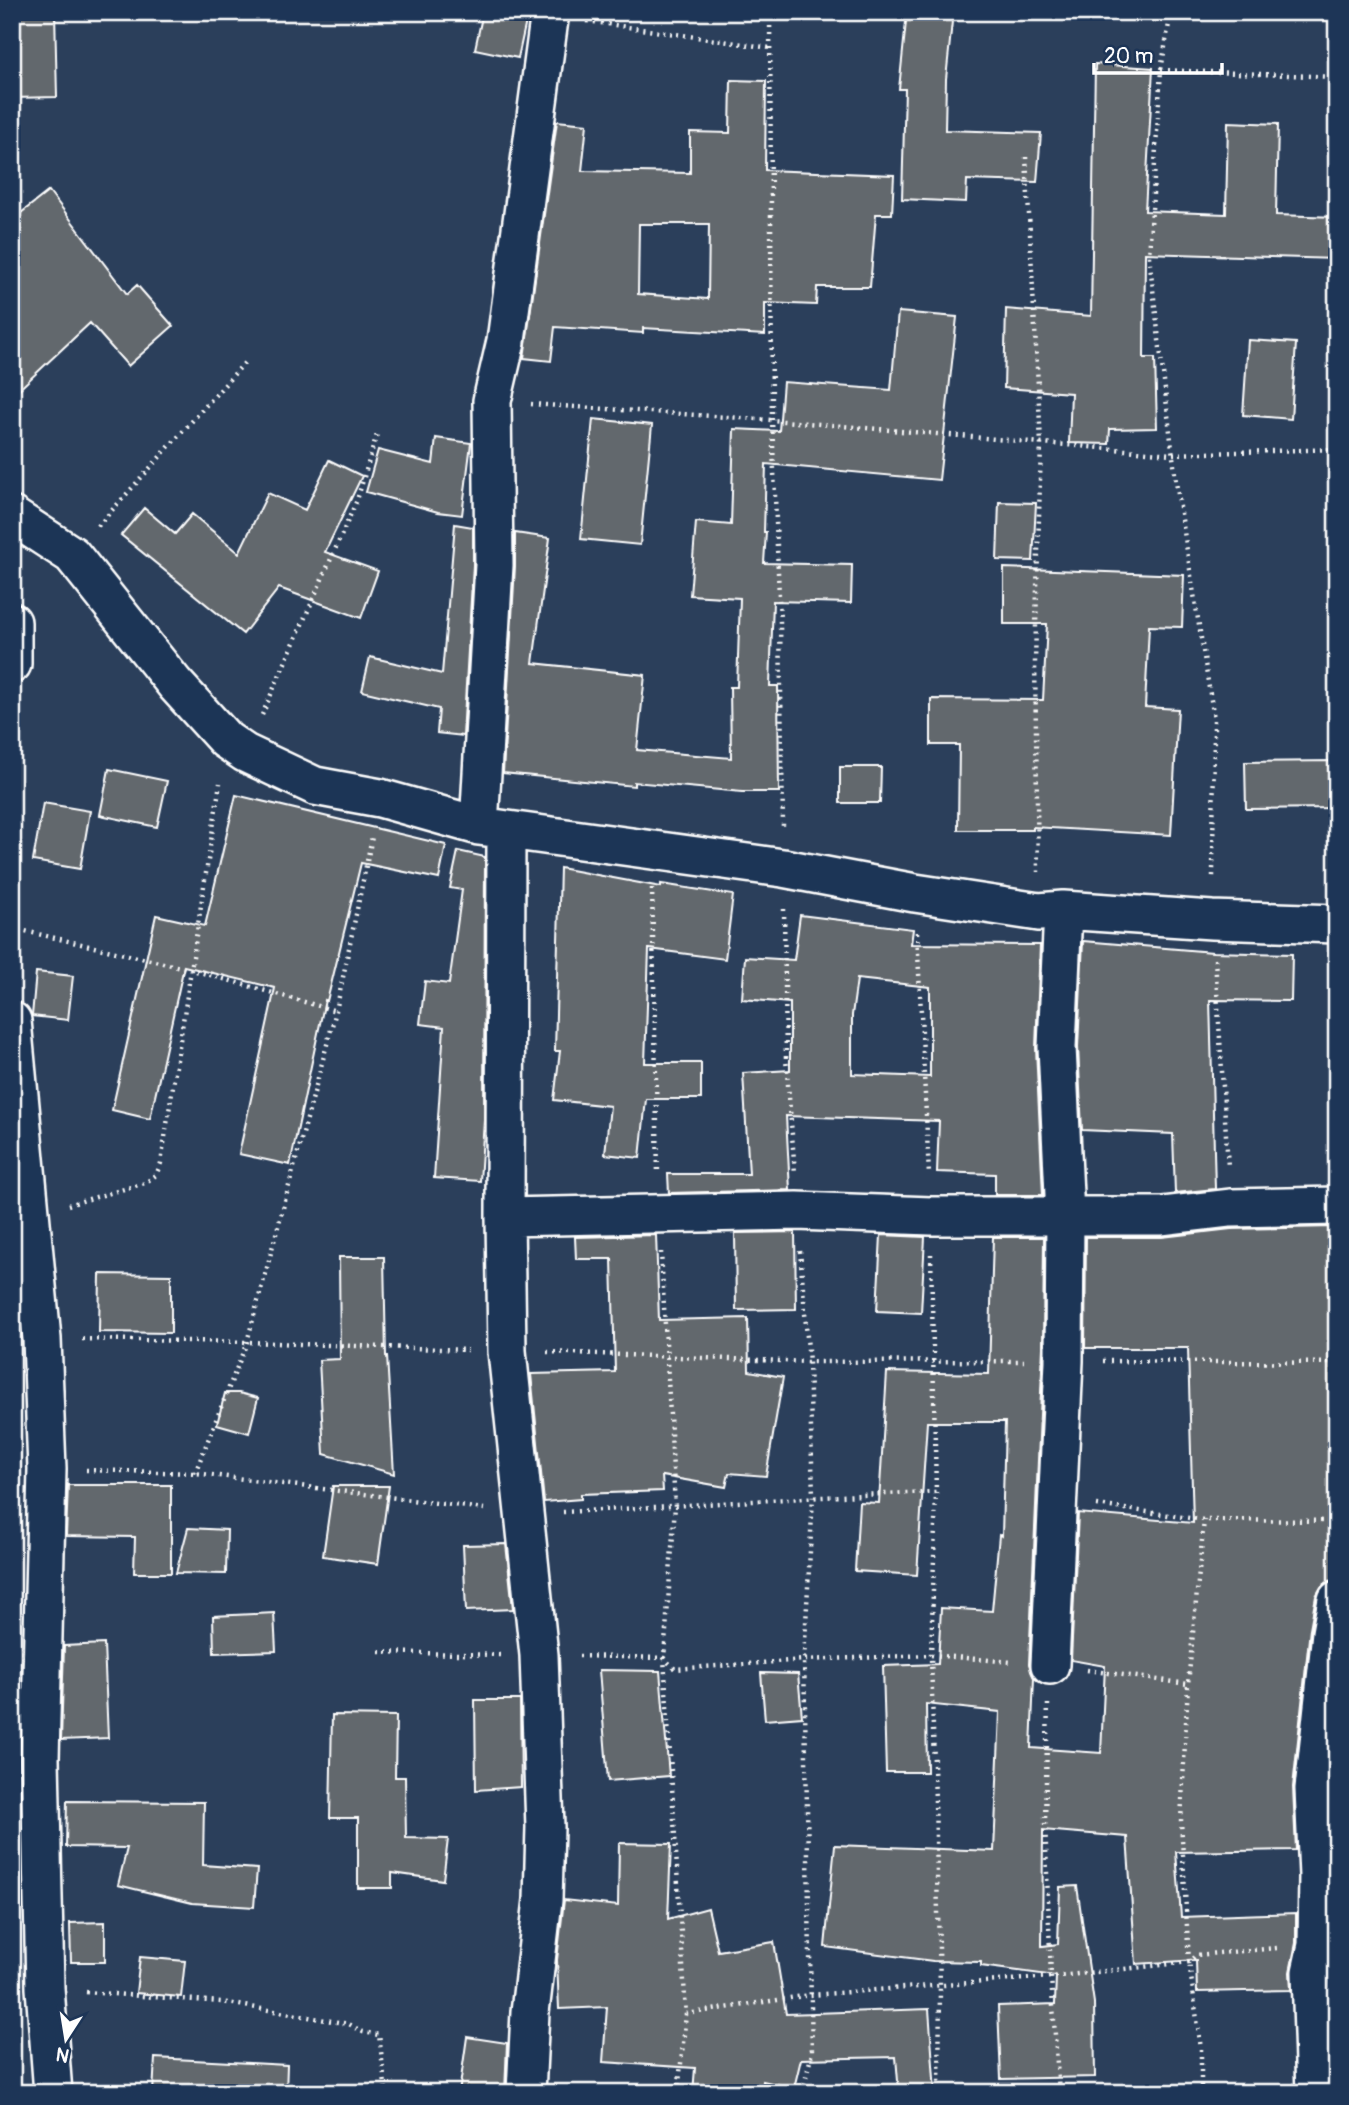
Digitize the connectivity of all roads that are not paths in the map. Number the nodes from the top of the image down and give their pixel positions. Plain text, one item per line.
1 (550, 14) edge
2 (12, 516) edge
3 (12, 622) edge
4 (12, 664) edge
5 (493, 828) junction
6 (1051, 911) junction
7 (1337, 923) edge
8 (12, 1021) edge
9 (14, 1063) edge
10 (1337, 1206) edge
11 (1065, 1216) junction
12 (505, 1217) junction
13 (1337, 1600) edge
14 (1050, 1665) road end
15 (53, 2093) edge
16 (526, 2093) edge
17 (1315, 2093) edge

1 - 5 street
2 - 5 street
3 - 4 street
5 - 6 street
5 - 12 street
6 - 7 street
6 - 11 street
8 - 9 street
9 - 15 street
10 - 11 street
11 - 12 street
11 - 14 street
12 - 16 street
13 - 17 street

